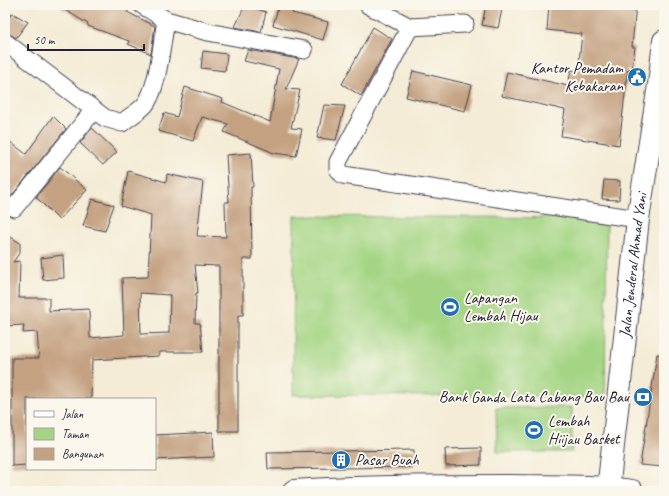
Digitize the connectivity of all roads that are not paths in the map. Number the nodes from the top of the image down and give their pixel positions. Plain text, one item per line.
1 (142, 5) edge
2 (368, 5) edge
3 (166, 20) junction
4 (465, 24) dead end
5 (410, 27) junction
6 (664, 41) edge
7 (5, 42) edge
8 (304, 50) dead end
9 (662, 86) edge
10 (94, 110) junction
11 (14, 208) dead end
12 (638, 219) junction
13 (463, 489) edge
14 (608, 489) edge
15 (294, 491) edge
16 (632, 491) edge

1 - 3 street
2 - 5 street
3 - 8 street
3 - 10 street
4 - 5 street
5 - 12 street
6 - 9 street, Jalan Jenderal Ahmad Yani
7 - 10 street
9 - 12 street, Jalan Jenderal Ahmad Yani
10 - 11 street
12 - 14 street, Jalan Jenderal Ahmad Yani
13 - 14 street
13 - 15 street
14 - 16 street

